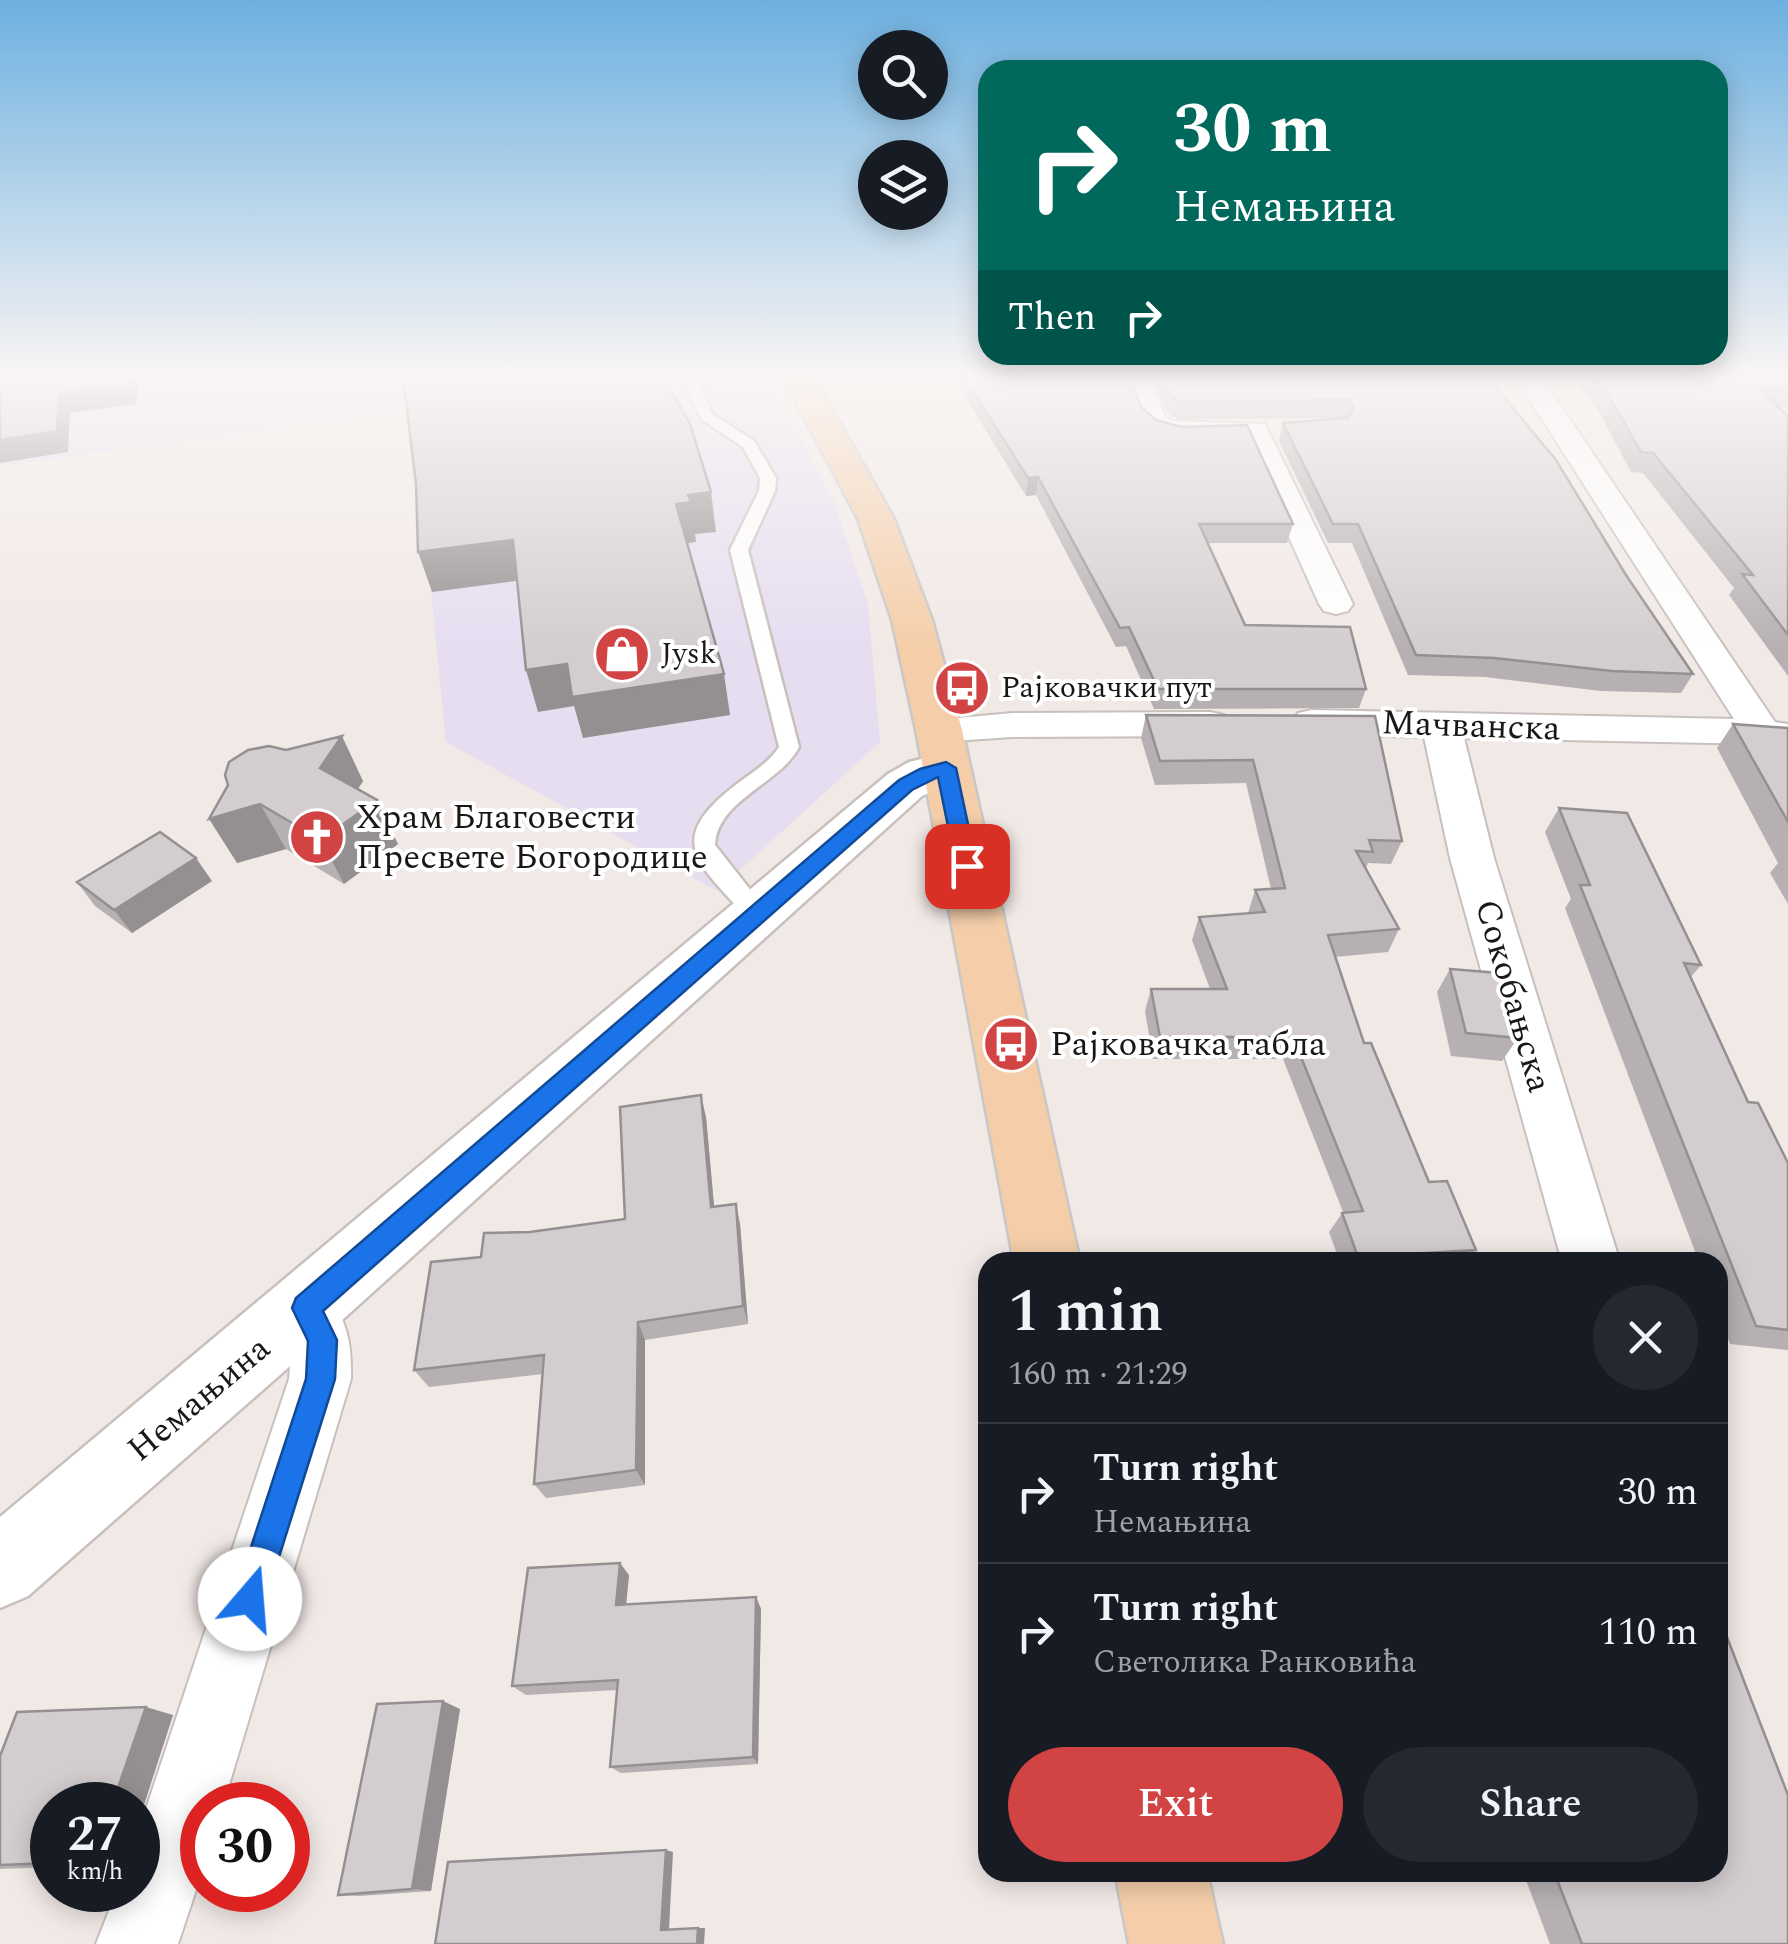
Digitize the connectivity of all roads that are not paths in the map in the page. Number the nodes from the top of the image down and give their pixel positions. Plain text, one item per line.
1 (762, 468) edge
2 (849, 468) edge
3 (1273, 468) edge
4 (1591, 468) edge
5 (1336, 604) dead end
6 (1283, 723) edge
7 (1244, 724) edge
8 (1442, 728) junction
9 (1775, 734) edge
10 (942, 749) junction
11 (758, 915) junction
12 (1044, 1252) edge
13 (1587, 1252) edge
14 (306, 1308) junction
15 (0, 1568) edge
16 (1164, 1882) edge
17 (136, 1944) edge
18 (1176, 1944) edge

1 - 11 lane
2 - 10 main road
3 - 5 street
4 - 9 street
6 - 8 street, Мачванска
7 - 10 street
8 - 9 street, Мачванска
8 - 13 street, Сокобањска
10 - 11 street, Немањина
10 - 12 main road
11 - 14 street, Немањина
14 - 15 street, Немањина
14 - 17 street
16 - 18 main road

